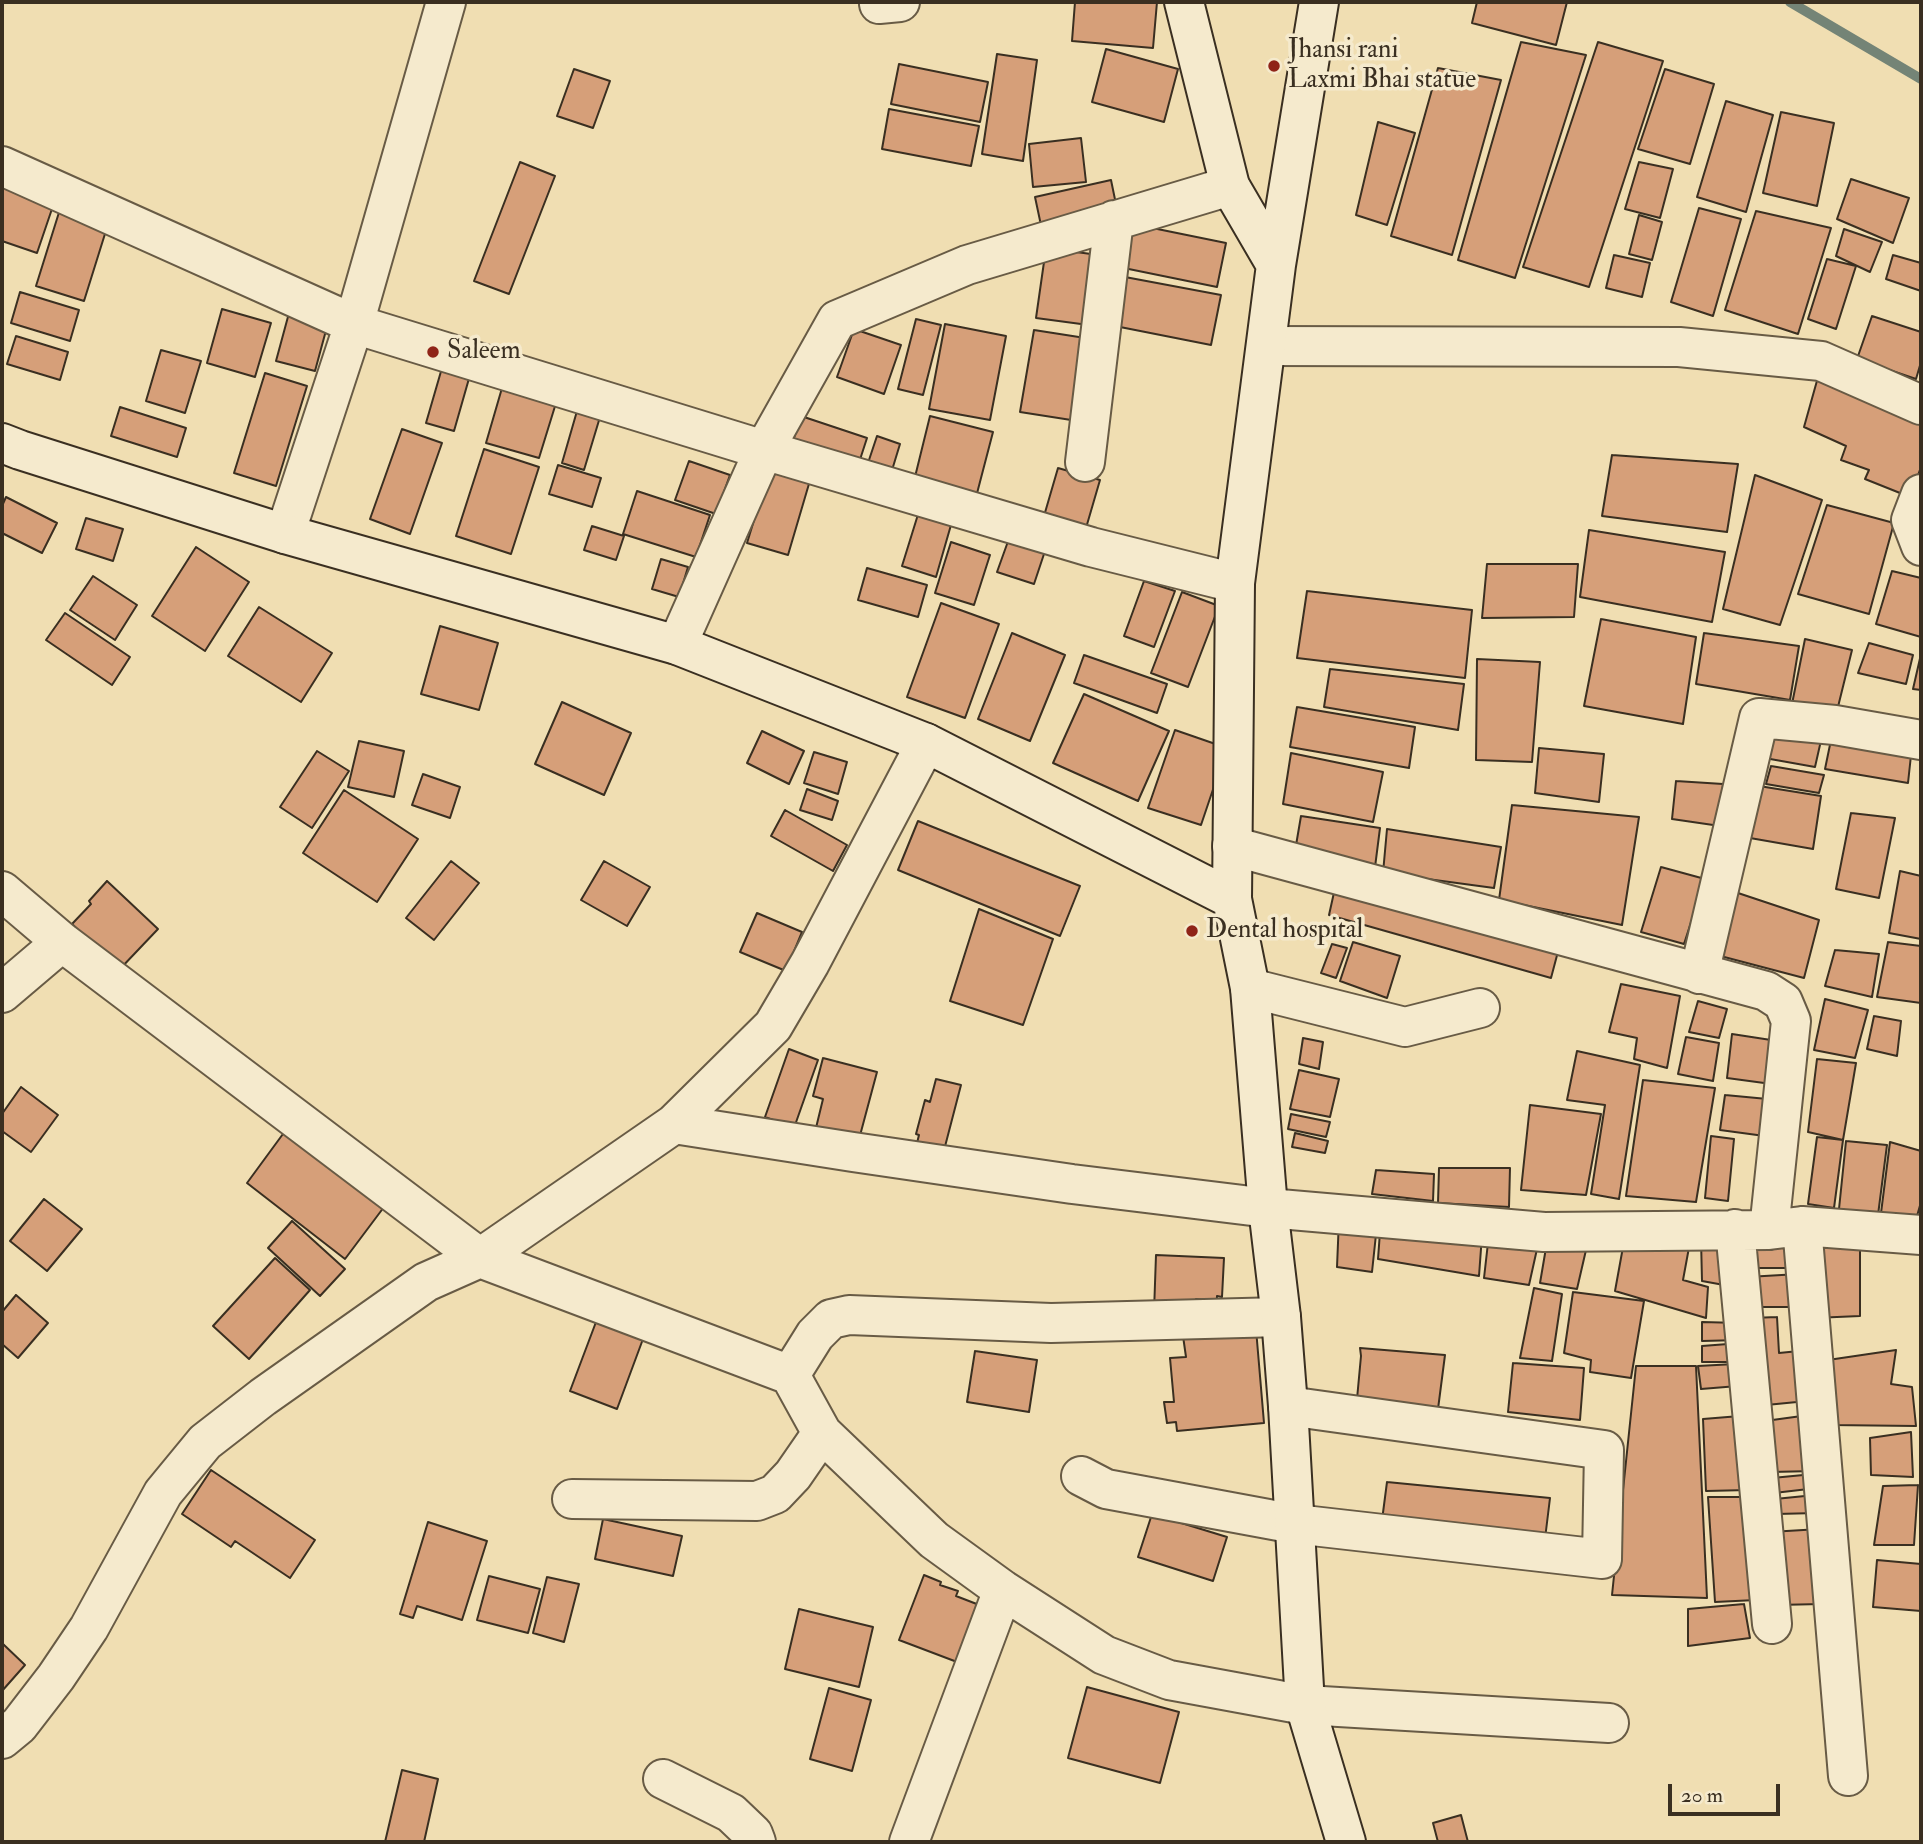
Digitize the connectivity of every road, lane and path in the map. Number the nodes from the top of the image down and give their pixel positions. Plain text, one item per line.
1 (446, 2) edge
2 (1184, 2) edge
3 (1319, 2) edge
4 (2, 166) edge
5 (1230, 186) junction
6 (1114, 220) junction
7 (1276, 265) junction
8 (354, 324) junction
9 (1266, 346) junction
10 (1921, 405) edge
11 (2, 443) edge
12 (764, 450) junction
13 (1085, 462) dead end
14 (1921, 494) edge
15 (285, 534) junction
16 (1921, 546) edge
17 (1236, 583) junction
18 (677, 645) junction
19 (1921, 740) edge
20 (926, 743) junction
21 (1232, 846) junction
22 (2, 891) edge
23 (1233, 899) junction
24 (62, 942) junction
25 (1699, 974) junction
26 (1250, 988) junction
27 (2, 993) edge
28 (1480, 1008) dead end
29 (674, 1124) junction
30 (1268, 1208) junction
31 (1768, 1228) junction
32 (1921, 1235) edge
33 (480, 1258) junction
34 (1281, 1317) junction
35 (790, 1375) junction
36 (1288, 1406) junction
37 (822, 1433) junction
38 (1081, 1476) dead end
39 (572, 1499) dead end
40 (1295, 1524) junction
41 (1003, 1590) junction
42 (1772, 1624) dead end
43 (1305, 1705) junction
44 (1609, 1723) dead end
45 (2, 1739) edge
46 (1848, 1776) dead end
47 (663, 1779) dead end
48 (757, 1842) edge
49 (909, 1842) edge
50 (1346, 1842) edge

1 - 8 street
2 - 5 street
3 - 7 street
4 - 8 street
5 - 6 street
5 - 7 street
6 - 12 street
6 - 13 street
7 - 9 street
8 - 12 street
8 - 15 street
9 - 10 street
9 - 17 street
11 - 15 street
12 - 17 street
12 - 18 street
14 - 16 street
15 - 18 street
17 - 21 street
18 - 20 street
19 - 25 street
20 - 23 street
20 - 29 street
21 - 23 street
21 - 25 street
22 - 24 street
23 - 26 street
24 - 27 street
24 - 33 street
25 - 31 street
26 - 28 street
26 - 30 street
29 - 30 street
29 - 33 street
30 - 31 street
30 - 34 street
31 - 32 street
31 - 42 street
31 - 46 street
33 - 35 street
33 - 45 street
34 - 35 street
34 - 36 street
35 - 37 street
36 - 40 street
36 - 40 street
37 - 39 street
37 - 41 street
38 - 40 street
40 - 43 street
41 - 43 street
41 - 49 street
43 - 44 street
43 - 50 street
47 - 48 street

